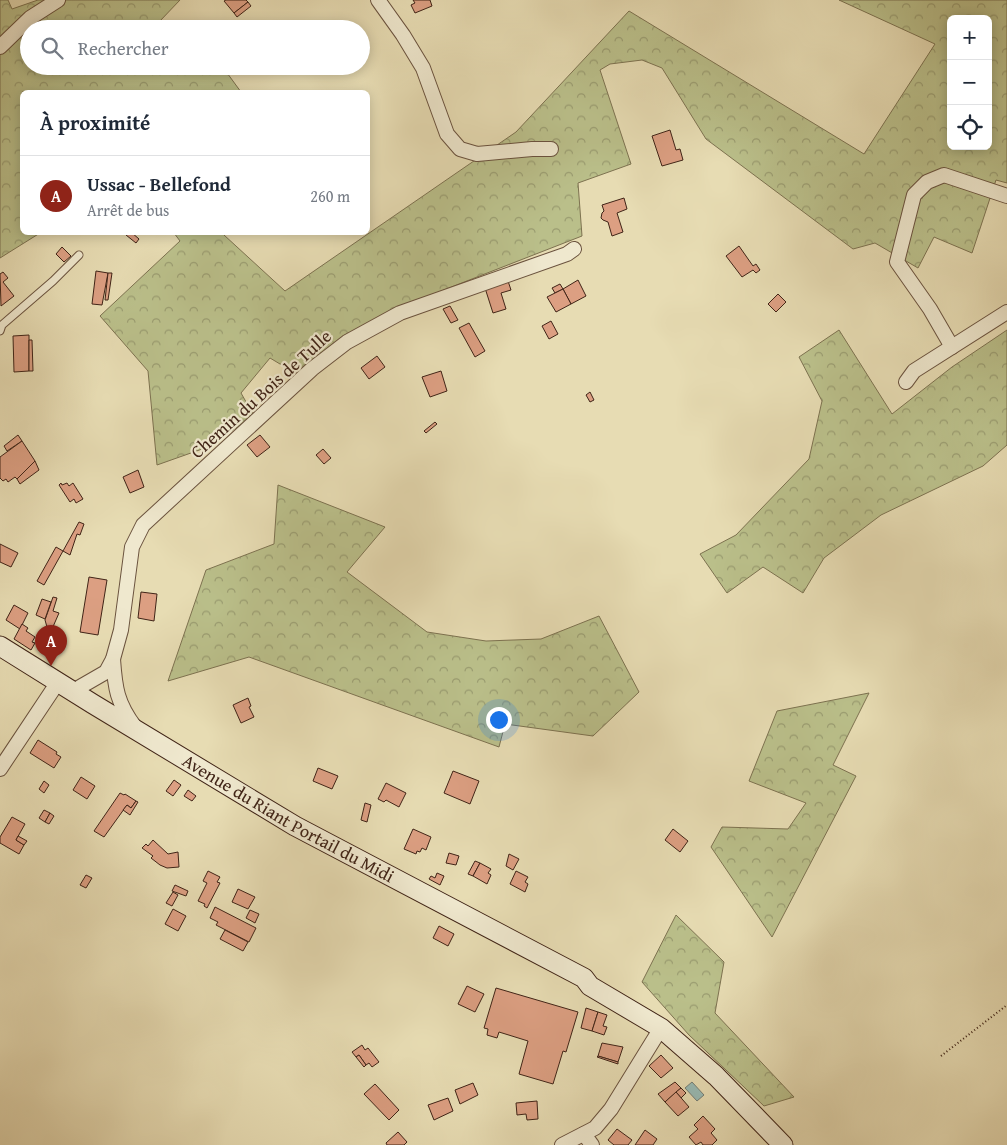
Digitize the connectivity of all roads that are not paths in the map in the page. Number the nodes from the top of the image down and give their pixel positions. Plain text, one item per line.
1 (58, 0) edge
2 (378, 0) edge
3 (28, 20) edge
4 (20, 28) edge
5 (0, 48) edge
6 (551, 149) dead end
7 (1007, 196) edge
8 (574, 249) dead end
9 (79, 256) dead end
10 (1007, 312) edge
11 (0, 331) edge
12 (952, 347) junction
13 (906, 382) dead end
14 (0, 646) edge
15 (113, 659) junction
16 (58, 682) junction
17 (75, 693) junction
18 (138, 731) junction
19 (0, 769) edge
20 (661, 1028) junction
21 (588, 1139) edge
22 (562, 1145) edge
23 (783, 1145) edge

1 - 3 street
2 - 6 street
4 - 5 street
7 - 12 street
8 - 15 street, Chemin du Bois de Tulle
9 - 11 lane
10 - 12 street
12 - 13 street
14 - 16 main road, Avenue du Riant Portail du Midi
15 - 17 street, Chemin du Bois de Tulle
15 - 18 street, Chemin du Bois de Tulle
16 - 17 main road, Avenue du Riant Portail du Midi
16 - 19 street
17 - 18 main road, Avenue du Riant Portail du Midi
18 - 20 main road, Avenue du Riant Portail du Midi
20 - 21 street
20 - 23 main road, Avenue du Riant Portail du Midi
21 - 22 street

